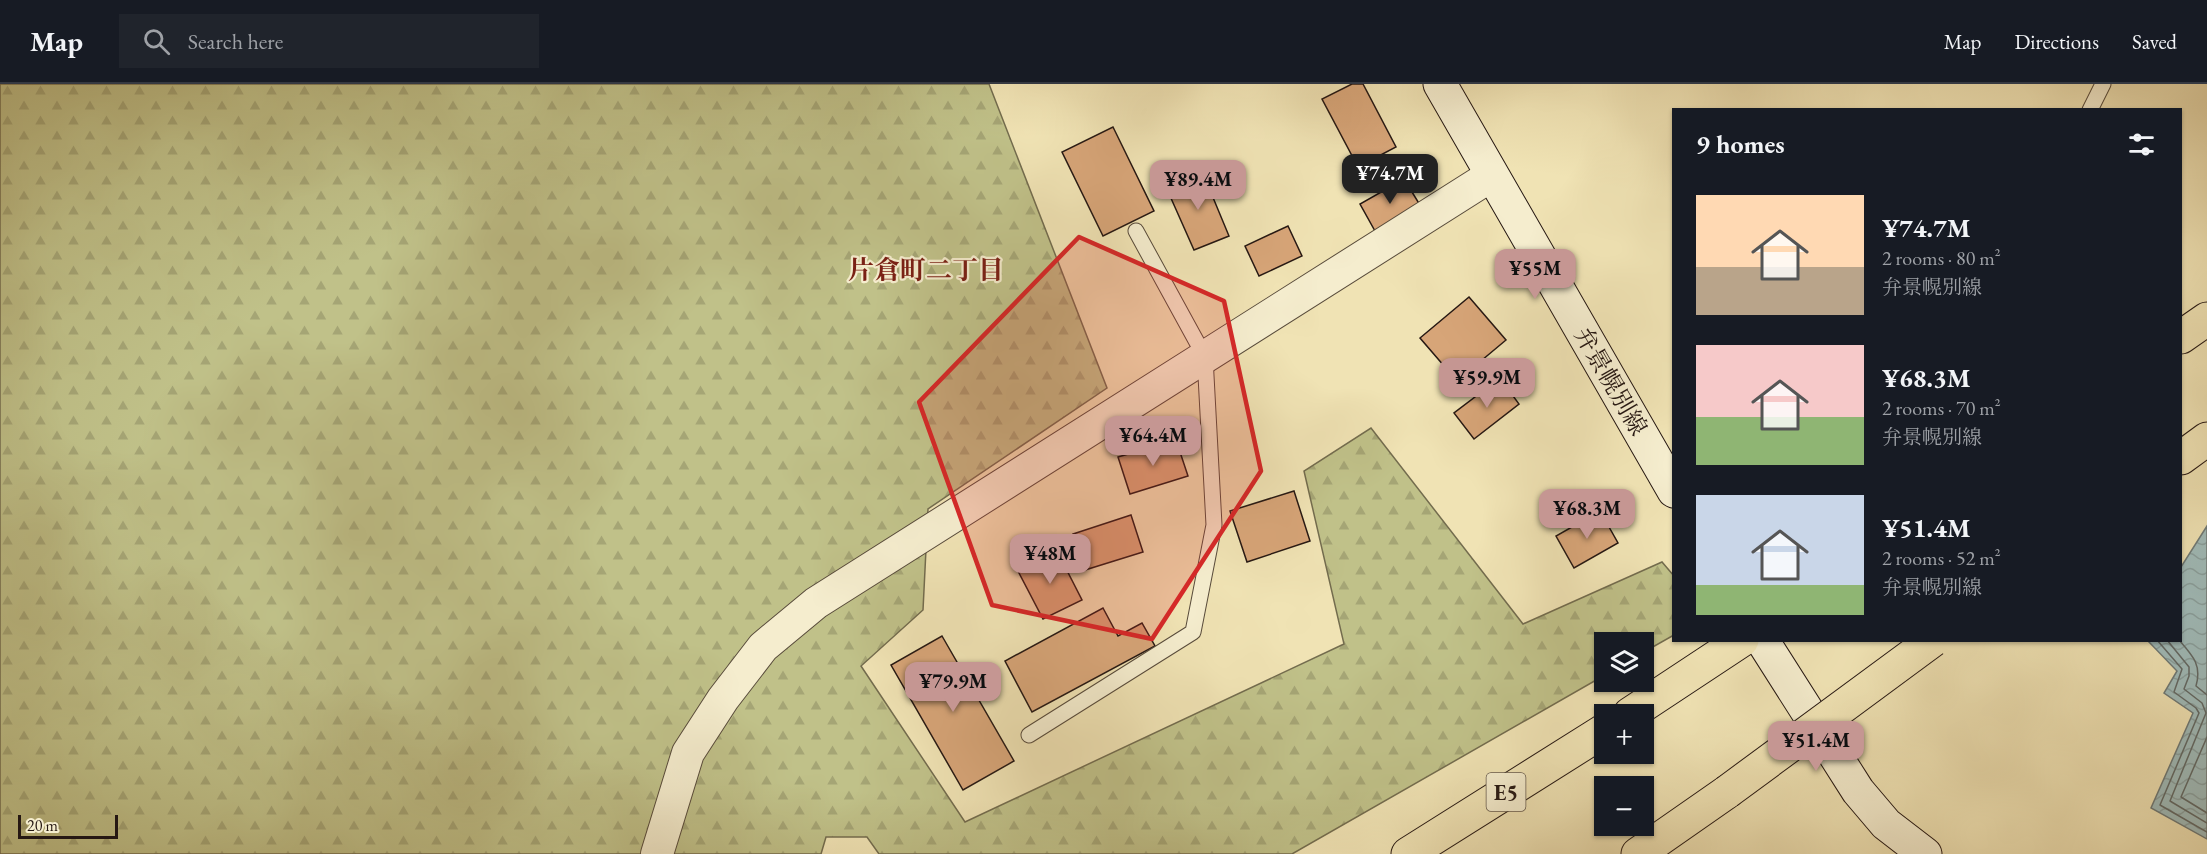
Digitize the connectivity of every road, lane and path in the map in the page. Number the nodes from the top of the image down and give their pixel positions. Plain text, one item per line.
1 (1440, 84) edge
2 (2103, 84) edge
3 (2092, 108) edge
4 (1492, 175) junction
5 (1136, 231) dead end
6 (2207, 319) edge
7 (2182, 336) edge
8 (1205, 357) junction
9 (2207, 439) edge
10 (2182, 457) edge
11 (1672, 488) edge
12 (1739, 642) edge
13 (1763, 642) edge
14 (1930, 642) edge
15 (1646, 704) edge
16 (1029, 735) dead end
17 (1594, 736) edge
18 (657, 854) edge
19 (1408, 854) edge
20 (1638, 854) edge
21 (1925, 854) edge

1 - 4 main road, 弁景幌別線
2 - 3 lane
4 - 8 street
4 - 11 main road, 弁景幌別線
5 - 8 lane
6 - 7 highway
8 - 16 lane
8 - 18 street
9 - 10 highway
12 - 15 highway
13 - 21 main road
14 - 20 highway, bridge
17 - 19 highway, E5

